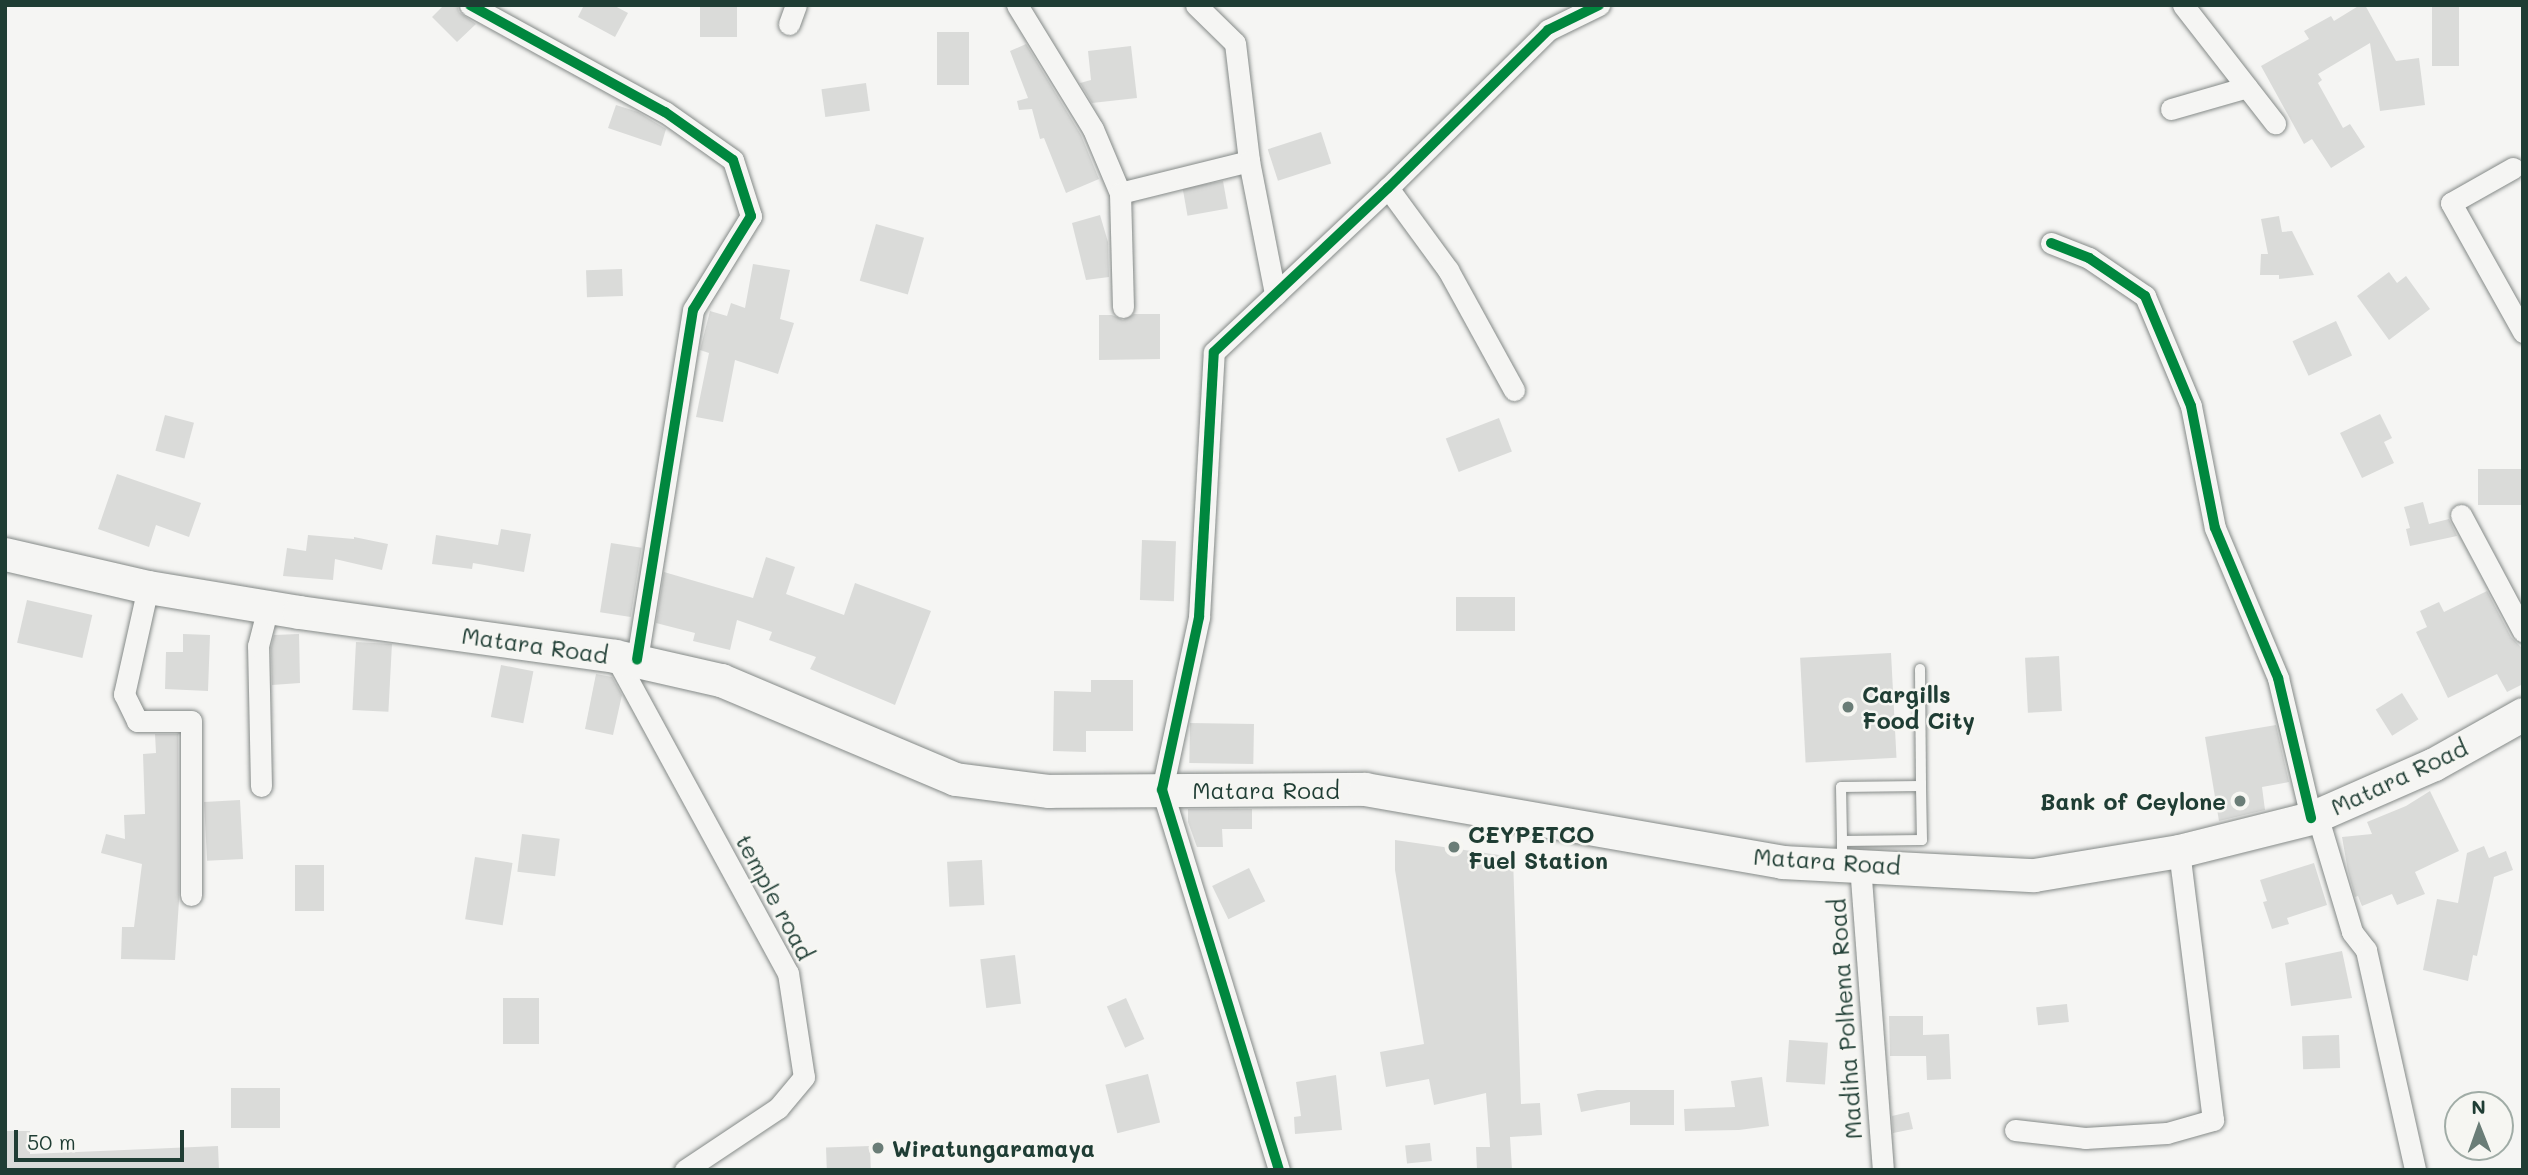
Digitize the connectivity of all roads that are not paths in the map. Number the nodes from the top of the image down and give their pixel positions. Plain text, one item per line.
1 (470, 5) edge
2 (1017, 5) edge
3 (1196, 5) edge
4 (1600, 5) edge
5 (2183, 5) edge
6 (2247, 87) junction
7 (2171, 109) dead end
8 (2275, 124) dead end
9 (1249, 161) junction
10 (2513, 168) dead end
11 (1388, 188) junction
12 (1120, 193) junction
13 (2051, 243) dead end
14 (1275, 294) junction
15 (1123, 307) dead end
16 (2523, 332) edge
17 (1514, 390) dead end
18 (2461, 515) dead end
19 (5, 554) edge
20 (148, 587) junction
21 (268, 607) junction
22 (2523, 631) edge
23 (626, 658) junction
24 (1920, 669) dead end
25 (2523, 714) edge
26 (261, 786) dead end
27 (1921, 786) junction
28 (1162, 790) junction
29 (2314, 817) junction
30 (2179, 851) junction
31 (1848, 857) junction
32 (191, 895) dead end
33 (2015, 1130) dead end
34 (685, 1170) edge
35 (1279, 1170) edge
36 (1883, 1170) edge
37 (2415, 1170) edge

1 - 23 street
2 - 12 street
3 - 9 street
4 - 11 street
5 - 6 street
6 - 7 street
6 - 8 street
9 - 12 street
9 - 14 street
10 - 16 street
11 - 14 street
11 - 17 street
12 - 15 street
13 - 29 street
14 - 28 street
18 - 22 street
19 - 20 highway, Matara Road
20 - 21 highway, Matara Road
20 - 32 street
21 - 23 highway, Matara Road
21 - 26 street
23 - 28 highway, Matara Road
23 - 34 street, temple road
24 - 27 lane
25 - 29 highway, Matara Road
27 - 31 lane
27 - 31 lane
28 - 31 highway, Matara Road
28 - 35 street
29 - 30 highway, Matara Road
29 - 37 street
30 - 31 highway, Matara Road
30 - 33 street
31 - 36 street, Madiha Polhena Road

